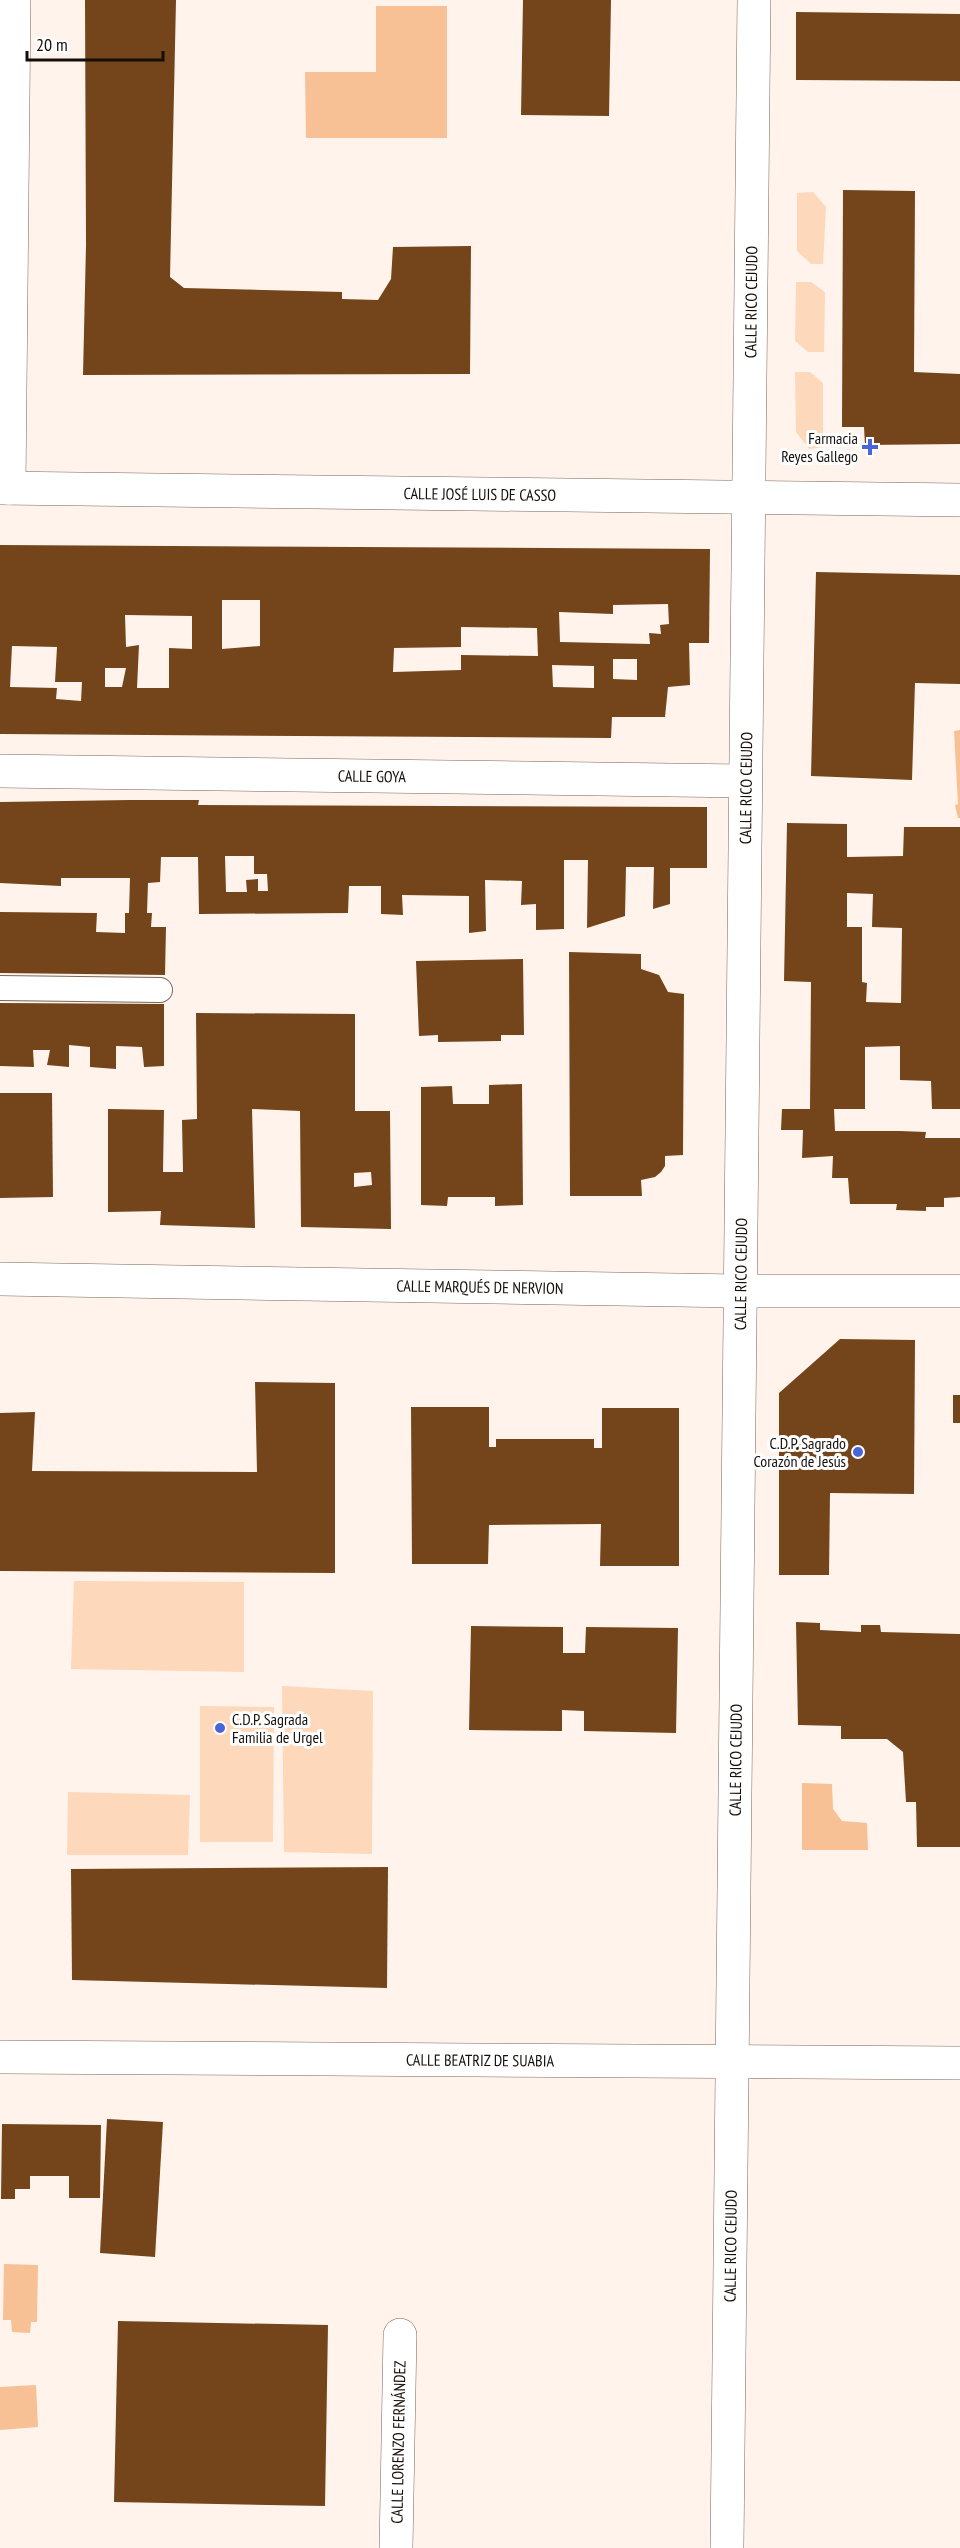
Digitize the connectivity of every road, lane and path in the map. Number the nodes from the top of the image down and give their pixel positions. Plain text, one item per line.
1 (14, 0) edge
2 (754, 0) edge
3 (4, 488) edge
4 (750, 498) junction
5 (960, 500) edge
6 (0, 771) edge
7 (744, 781) junction
8 (0, 988) edge
9 (160, 990) dead end
10 (0, 1279) edge
11 (738, 1291) junction
12 (960, 1292) edge
13 (0, 2057) edge
14 (731, 2062) junction
15 (960, 2063) edge
16 (400, 2335) dead end
17 (396, 2548) edge
18 (727, 2548) edge

1 - 3 street
2 - 4 street, CALLE RICO CEJUDO
3 - 4 street, CALLE JOSÉ LUIS DE CASSO
4 - 5 street, CALLE JOSÉ LUIS DE CASSO
4 - 7 street, CALLE RICO CEJUDO
6 - 7 street, CALLE GOYA
7 - 11 street, CALLE RICO CEJUDO
8 - 9 lane
10 - 11 street, CALLE MARQUÉS DE NERVION
11 - 12 street, CALLE MARQUÉS DE NERVION
11 - 14 street, CALLE RICO CEJUDO
13 - 14 street, CALLE BEATRIZ DE SUABIA
14 - 15 street, CALLE BEATRIZ DE SUABIA
14 - 18 street, CALLE RICO CEJUDO
16 - 17 street, CALLE LORENZO FERNÁNDEZ

